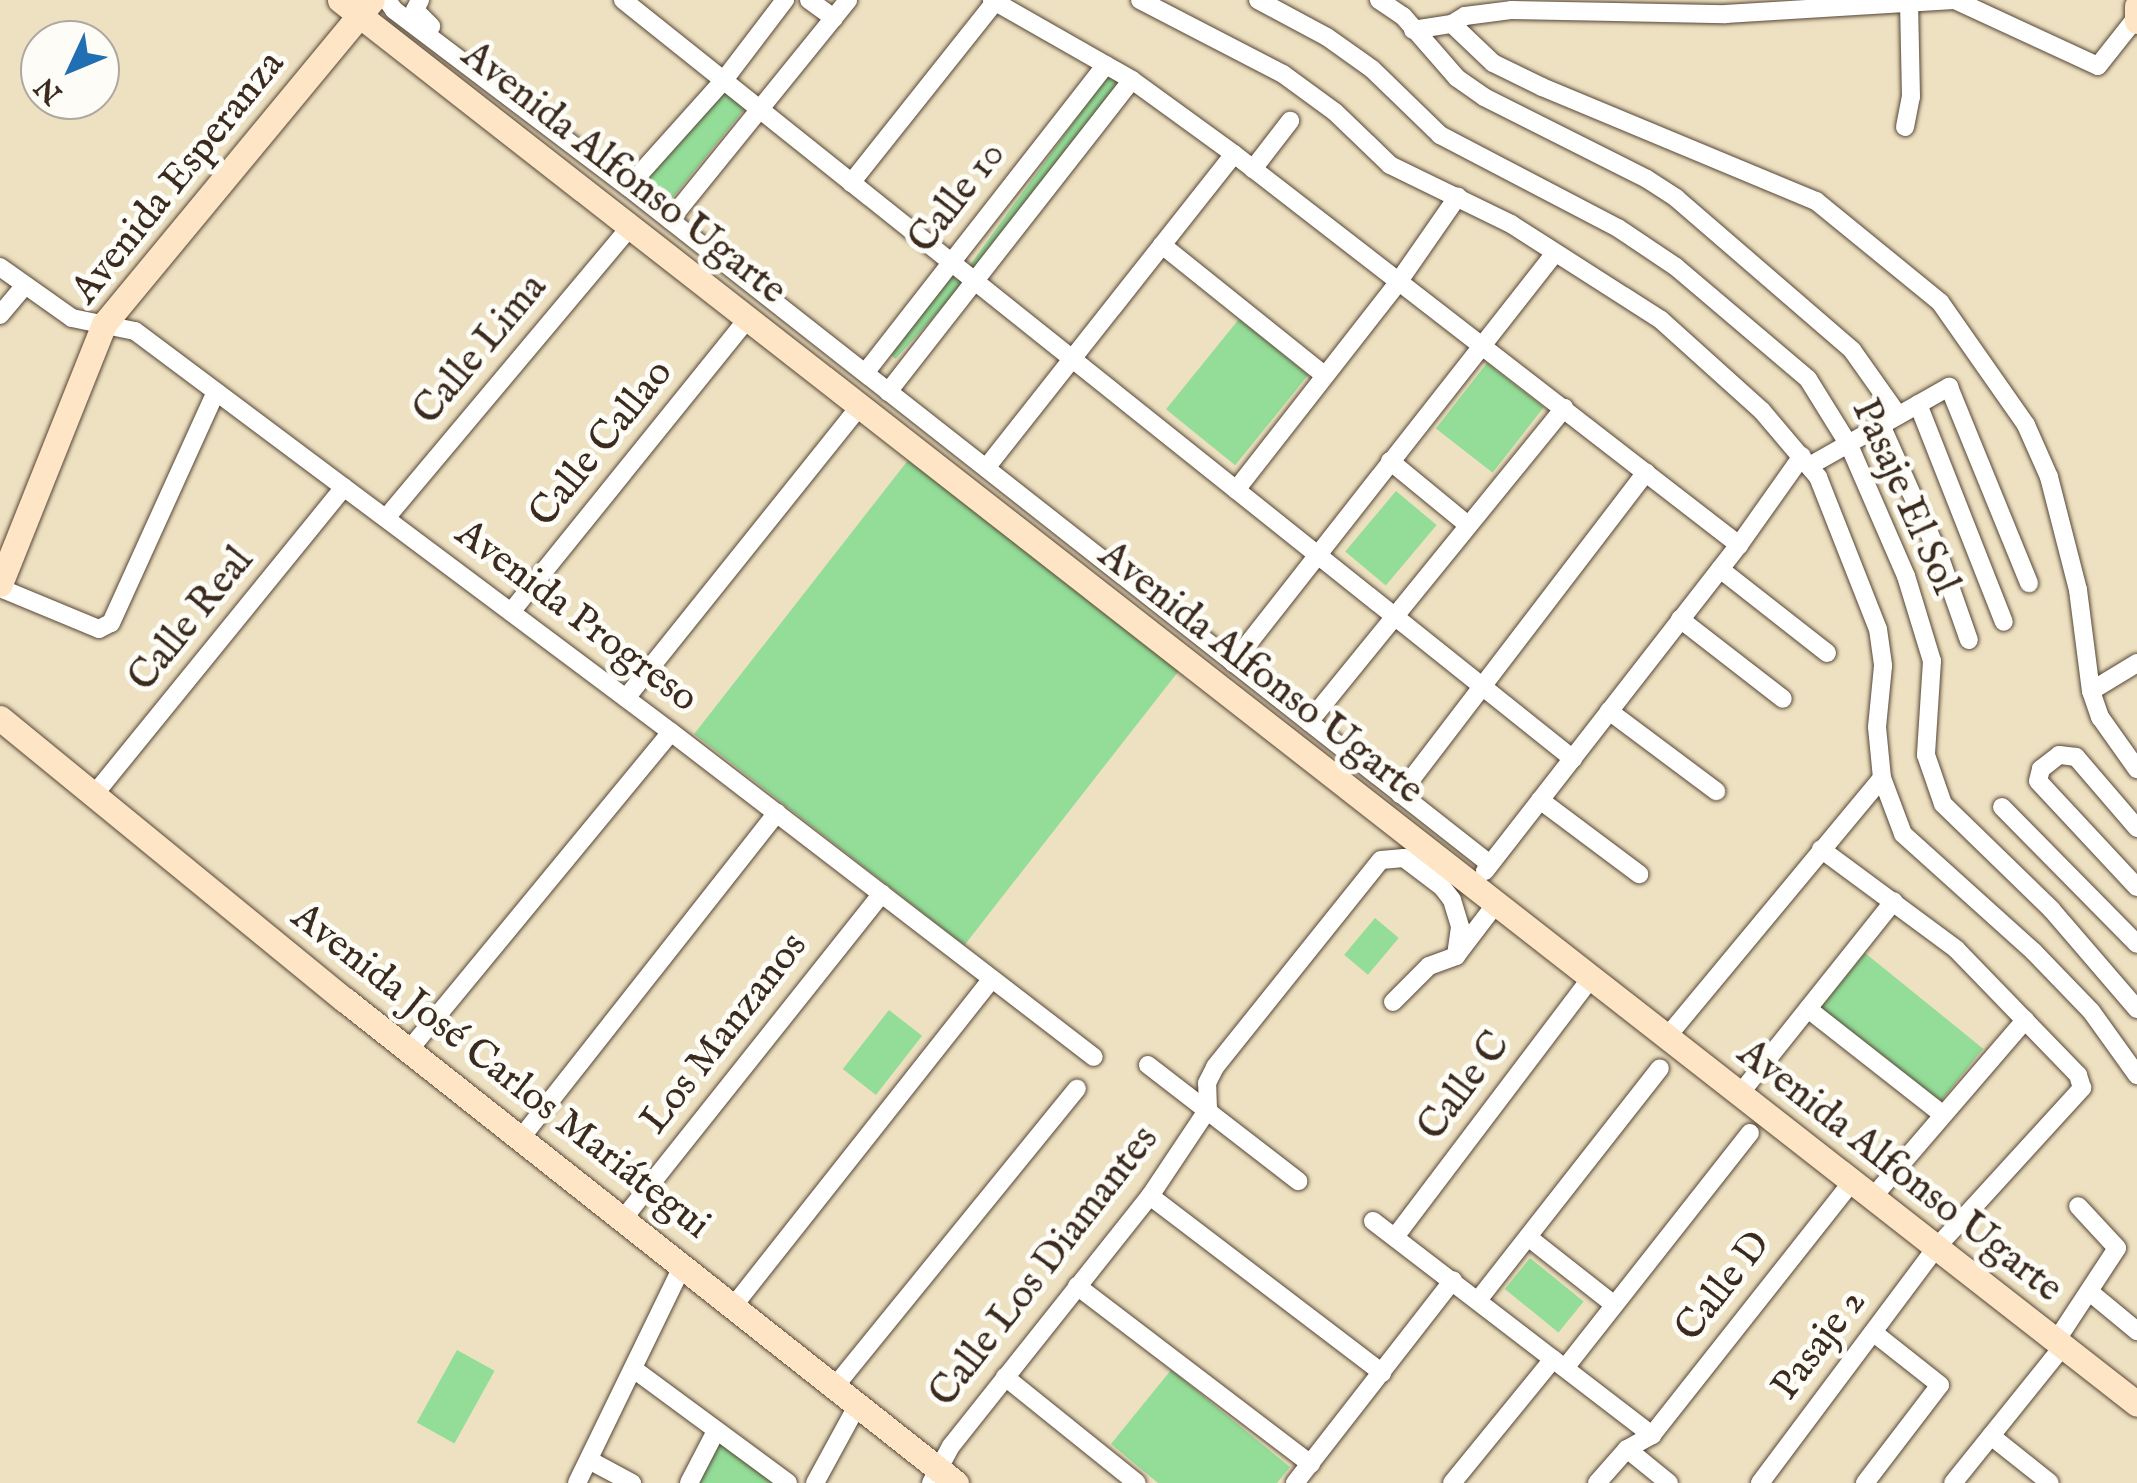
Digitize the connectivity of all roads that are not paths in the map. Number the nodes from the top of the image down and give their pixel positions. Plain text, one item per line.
1 (340, 0) edge
2 (420, 0) edge
3 (623, 0) edge
4 (785, 0) edge
5 (809, 0) edge
6 (848, 0) edge
7 (1140, 0) edge
8 (1258, 0) edge
9 (1379, 0) edge
10 (1954, 0) edge
11 (993, 1) edge
12 (1909, 4) junction
13 (2137, 6) edge
14 (382, 9) edge
15 (834, 18) junction
16 (2136, 19) edge
17 (1452, 24) junction
18 (1413, 30) junction
19 (1106, 65) junction
20 (468, 66) junction
21 (724, 80) junction
22 (1132, 80) junction
23 (757, 107) junction
24 (1290, 121) dead end
25 (1904, 128) dead end
26 (1234, 154) junction
27 (1253, 169) junction
28 (851, 182) junction
29 (628, 187) junction
30 (1458, 196) junction
31 (670, 220) junction
32 (630, 227) junction
33 (1162, 246) junction
34 (1555, 253) junction
35 (951, 263) junction
36 (0, 267) edge
37 (974, 281) junction
38 (1398, 281) junction
39 (24, 286) junction
40 (0, 315) edge
41 (747, 319) junction
42 (104, 324) junction
43 (1480, 344) junction
44 (1072, 360) junction
45 (865, 374) junction
46 (1322, 374) junction
47 (216, 392) junction
48 (888, 392) junction
49 (1918, 404) junction
50 (860, 407) junction
51 (1564, 408) junction
52 (1890, 420) junction
53 (1849, 444) junction
54 (1390, 460) junction
55 (1806, 460) junction
56 (986, 468) junction
57 (1646, 472) junction
58 (344, 487) junction
59 (1236, 490) junction
60 (386, 518) junction
61 (1468, 525) junction
62 (1739, 544) junction
63 (1318, 555) junction
64 (1720, 569) junction
65 (2029, 584) dead end
66 (0, 586) edge
67 (512, 612) junction
68 (1394, 615) junction
69 (1680, 619) junction
70 (2004, 622) dead end
71 (1969, 640) dead end
72 (1827, 653) dead end
73 (2137, 662) edge
74 (1234, 663) junction
75 (1482, 688) junction
76 (2092, 691) junction
77 (626, 698) junction
78 (1783, 700) dead end
79 (1610, 711) junction
80 (0, 718) edge
81 (1310, 722) junction
82 (671, 732) junction
83 (1572, 759) junction
84 (2137, 769) edge
85 (1882, 778) junction
86 (1716, 791) dead end
87 (1400, 794) junction
88 (94, 796) junction
89 (1540, 800) junction
90 (2002, 807) dead end
91 (778, 813) junction
92 (2137, 828) edge
93 (1821, 849) junction
94 (1490, 864) junction
95 (1639, 874) dead end
96 (2137, 887) edge
97 (1472, 888) junction
98 (882, 893) junction
99 (1894, 901) junction
100 (1494, 905) junction
101 (2137, 944) edge
102 (1456, 956) junction
103 (992, 979) junction
104 (1590, 980) junction
105 (1393, 1002) dead end
106 (1808, 1009) junction
107 (2137, 1009) edge
108 (2025, 1020) junction
109 (1666, 1038) junction
110 (409, 1050) junction
111 (1094, 1057) dead end
112 (1148, 1065) dead end
113 (1660, 1068) dead end
114 (2137, 1075) edge
115 (1077, 1088) dead end
116 (1739, 1095) junction
117 (1208, 1109) junction
118 (1942, 1114) junction
119 (1750, 1133) dead end
120 (521, 1138) junction
121 (1298, 1181) dead end
122 (1862, 1190) junction
123 (1150, 1196) junction
124 (2078, 1206) dead end
125 (623, 1220) junction
126 (1373, 1221) dead end
127 (1395, 1237) junction
128 (1528, 1237) junction
129 (1936, 1248) junction
130 (684, 1265) junction
131 (1453, 1280) junction
132 (1078, 1286) junction
133 (2091, 1292) junction
134 (1479, 1300) junction
135 (734, 1304) junction
136 (1613, 1304) junction
137 (2137, 1331) edge
138 (1873, 1332) junction
139 (2059, 1344) junction
140 (1559, 1363) junction
141 (635, 1370) junction
142 (1382, 1373) junction
143 (1005, 1377) junction
144 (836, 1385) junction
145 (858, 1404) junction
146 (2137, 1404) edge
147 (716, 1431) junction
148 (1652, 1435) junction
149 (1991, 1436) junction
150 (1627, 1449) junction
151 (588, 1460) junction
152 (1310, 1464) junction
153 (942, 1478) edge
154 (577, 1483) edge
155 (632, 1483) edge
156 (689, 1483) edge
157 (788, 1483) edge
158 (815, 1483) edge
159 (1137, 1483) edge
160 (1295, 1483) edge
161 (1452, 1483) edge
162 (1598, 1483) edge
163 (1669, 1483) edge
164 (1760, 1483) edge
165 (1865, 1483) edge
166 (1953, 1483) edge
167 (2050, 1483) edge

1 - 14 street, Avenida Alfonso Ugarte
2 - 20 street
3 - 21 street
4 - 21 street
5 - 15 street
6 - 15 street
7 - 30 street
8 - 53 street, Pasaje El Sol
9 - 18 street
10 - 12 street
10 - 16 street
11 - 19 street
11 - 28 street
12 - 17 street
12 - 25 street
13 - 16 street
14 - 20 street, Avenida Alfonso Ugarte
14 - 32 street, Avenida Alfonso Ugarte
14 - 42 street, Avenida Esperanza
15 - 23 street
17 - 18 street
17 - 76 street
18 - 52 street
19 - 22 street
19 - 35 street, Calle 10
20 - 29 street, Avenida Alfonso Ugarte
21 - 23 street
21 - 29 street
22 - 26 street
22 - 37 street
23 - 28 street
23 - 31 street
24 - 27 street
26 - 27 street
26 - 33 street
27 - 38 street
28 - 35 street
29 - 31 street, Avenida Alfonso Ugarte
30 - 34 street
30 - 38 street
31 - 45 street, Avenida Alfonso Ugarte
32 - 41 street, Avenida Alfonso Ugarte
32 - 60 street, Calle Lima
33 - 44 street
33 - 46 street
34 - 43 street
34 - 55 street
35 - 37 street
35 - 45 street, Calle 10
36 - 39 street, Avenida Progreso
37 - 44 street
37 - 48 street
38 - 43 street
38 - 46 street
39 - 40 street
39 - 42 street, Avenida Progreso
41 - 50 street, Avenida Alfonso Ugarte
41 - 67 street, Calle Callao
42 - 47 street, Avenida Progreso
42 - 66 street, Avenida Esperanza
43 - 51 street
43 - 54 street
44 - 56 street
44 - 59 street
45 - 48 street, Avenida Alfonso Ugarte
46 - 59 street
47 - 58 street, Avenida Progreso
47 - 66 street
48 - 56 street, Avenida Alfonso Ugarte
49 - 52 street
49 - 65 street
49 - 70 street
50 - 77 street
50 - 97 street, Avenida Alfonso Ugarte
51 - 57 street
51 - 61 street
52 - 53 street
52 - 71 street
53 - 55 street
53 - 107 street, Pasaje El Sol
54 - 61 street
54 - 63 street
55 - 62 street
55 - 85 street
56 - 74 street, Avenida Alfonso Ugarte
57 - 62 street
57 - 75 street
58 - 60 street, Avenida Progreso
58 - 88 street, Calle Real
59 - 63 street
60 - 67 street, Avenida Progreso
61 - 68 street
62 - 64 street
63 - 68 street
63 - 74 street
64 - 69 street
64 - 72 street
67 - 77 street, Avenida Progreso
68 - 75 street
68 - 81 street
69 - 78 street
69 - 79 street
73 - 76 street
74 - 81 street, Avenida Alfonso Ugarte
75 - 83 street
75 - 87 street
76 - 84 street
77 - 82 street, Avenida Progreso
79 - 83 street
79 - 86 street
80 - 88 street, Avenida José Carlos Mariátegui
81 - 87 street, Avenida Alfonso Ugarte
82 - 91 street, Avenida Progreso
82 - 110 street
83 - 89 street
85 - 93 street
85 - 114 street
87 - 94 street, Avenida Alfonso Ugarte
88 - 110 street, Avenida José Carlos Mariátegui
89 - 94 street
89 - 95 street
90 - 101 street
91 - 98 street, Avenida Progreso
91 - 120 street
92 - 96 street
93 - 99 street
93 - 109 street
94 - 97 street
97 - 100 street, Avenida Alfonso Ugarte
98 - 103 street, Avenida Progreso
98 - 125 street, Los Manzanos
99 - 106 street
99 - 108 street
100 - 102 street
100 - 104 street, Avenida Alfonso Ugarte
102 - 105 street
102 - 117 street, Calle Los Diamantes
103 - 111 street, Avenida Progreso
103 - 135 street
104 - 109 street, Avenida Alfonso Ugarte
104 - 127 street, Calle C
106 - 116 street
106 - 118 street
108 - 118 street, Calle D
108 - 129 street, Pasaje 2
109 - 116 street, Avenida Alfonso Ugarte
110 - 120 street, Avenida José Carlos Mariátegui
112 - 117 street
113 - 128 street
115 - 144 street
116 - 122 street, Avenida Alfonso Ugarte
117 - 121 street
117 - 123 street, Calle Los Diamantes
118 - 122 street, Calle D
119 - 136 street
120 - 125 street, Avenida José Carlos Mariátegui
122 - 129 street, Avenida Alfonso Ugarte
122 - 148 street, Calle D
123 - 132 street, Calle Los Diamantes
123 - 142 street
124 - 133 street
125 - 130 street, Avenida José Carlos Mariátegui
126 - 127 street
127 - 131 street
128 - 134 street
128 - 136 street
129 - 138 street, Pasaje 2
129 - 139 street, Avenida Alfonso Ugarte
130 - 135 street, Avenida José Carlos Mariátegui
130 - 141 street
131 - 134 street
131 - 142 street
132 - 143 street, Calle Los Diamantes
132 - 152 street
133 - 137 street
133 - 139 street
134 - 140 street
135 - 144 street, Avenida José Carlos Mariátegui
136 - 140 street
138 - 164 street, Pasaje 2
138 - 165 street
139 - 146 street, Avenida Alfonso Ugarte
139 - 149 street
140 - 148 street
140 - 161 street
141 - 147 street
141 - 151 street
142 - 152 street
143 - 153 street, Calle Los Diamantes
143 - 159 street
144 - 145 street, Avenida José Carlos Mariátegui
145 - 153 street, Avenida José Carlos Mariátegui
145 - 158 street
147 - 156 street
147 - 157 street
148 - 150 street
149 - 166 street
149 - 167 street
150 - 162 street
150 - 163 street
151 - 154 street
151 - 155 street
152 - 160 street

